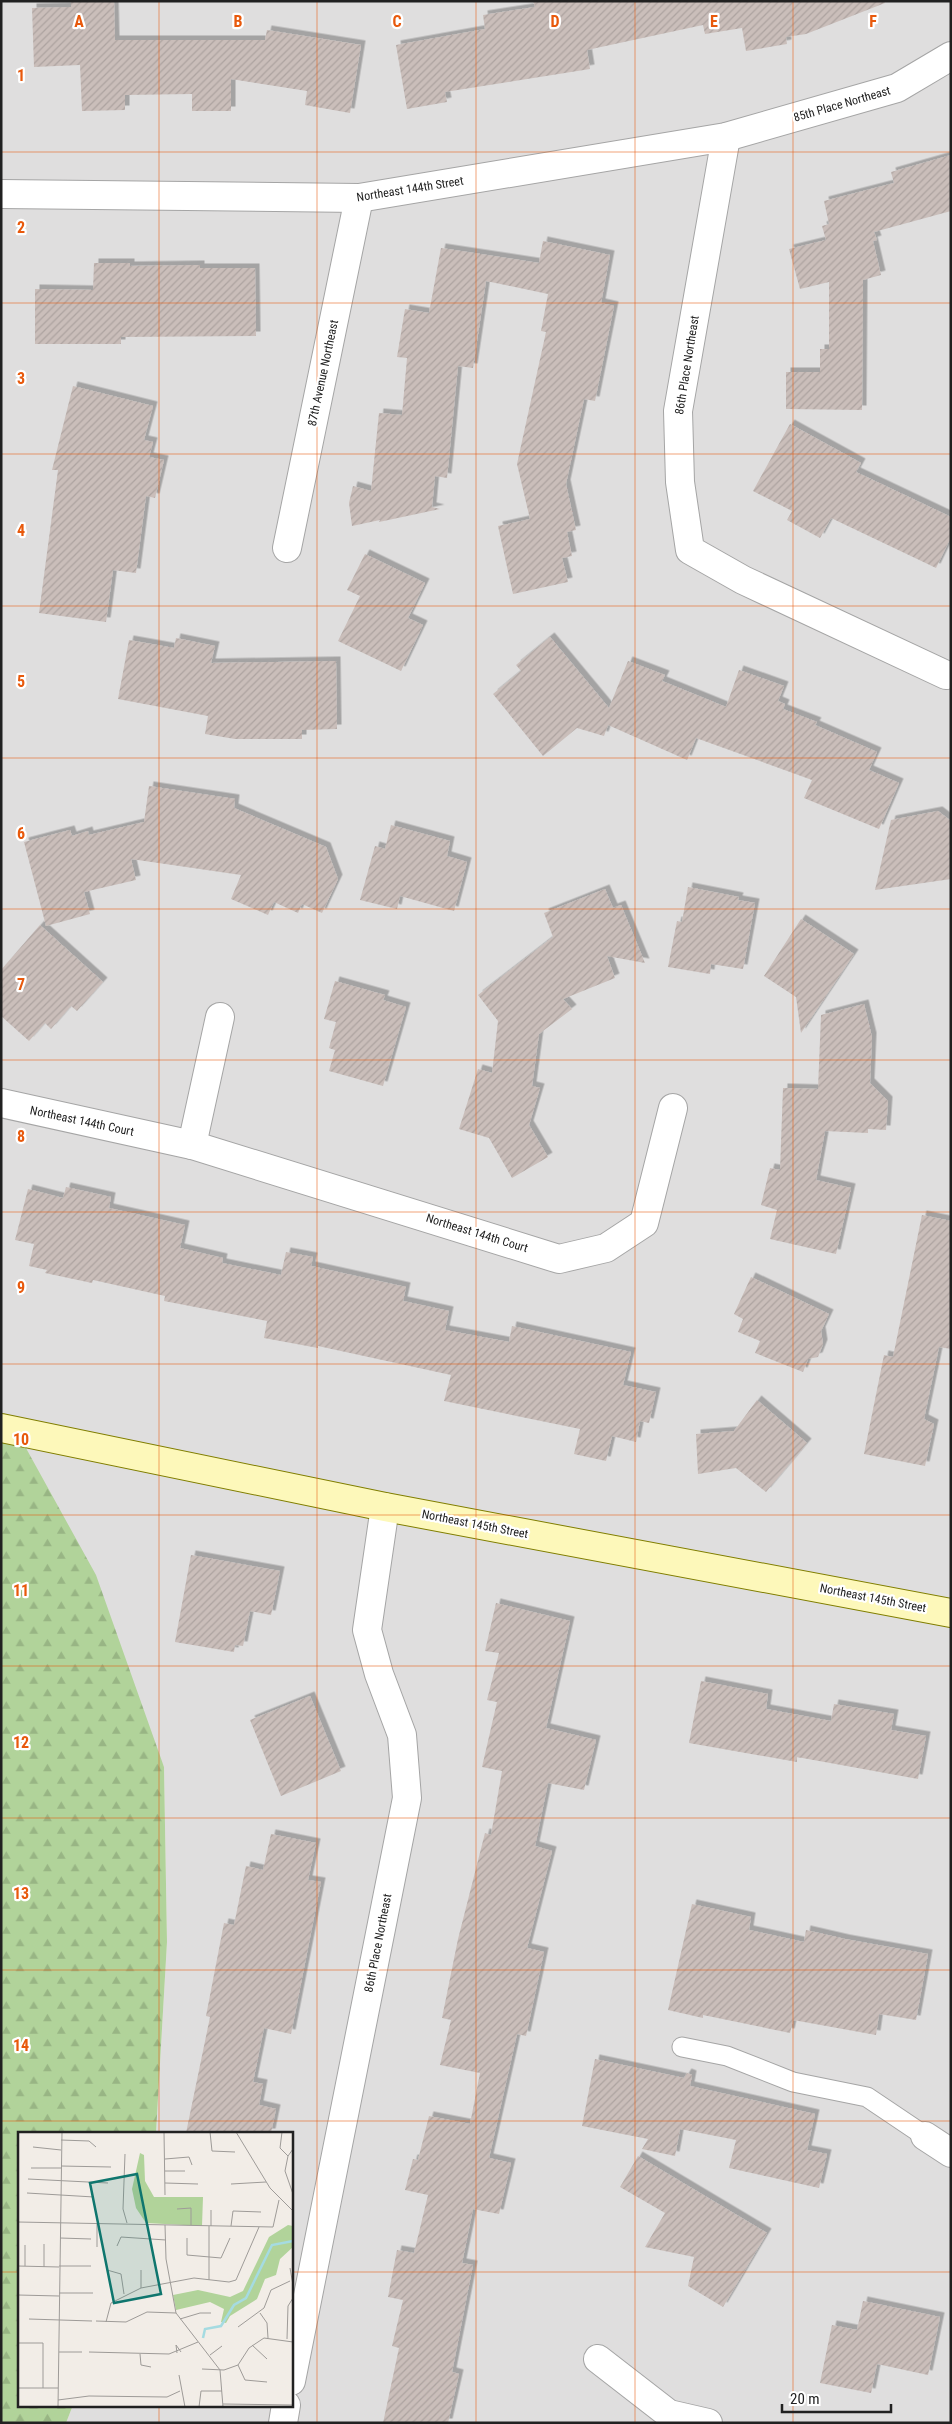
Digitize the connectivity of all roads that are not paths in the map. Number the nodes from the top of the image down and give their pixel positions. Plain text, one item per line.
1 (951, 56) edge
2 (726, 137) junction
3 (1, 194) edge
4 (359, 198) junction
5 (287, 548) dead end
6 (946, 675) dead end
7 (220, 1017) dead end
8 (1, 1103) edge
9 (673, 1108) dead end
10 (192, 1145) junction
11 (1, 1428) edge
12 (385, 1507) junction
13 (951, 1613) edge
14 (682, 2047) dead end
15 (925, 2136) joint
16 (951, 2153) edge
17 (598, 2358) dead end
18 (292, 2376) edge
19 (286, 2406) edge
20 (283, 2423) edge
21 (708, 2423) edge

1 - 2 street, 85th Place Northeast
2 - 4 street, Northeast 144th Street
2 - 6 street, 86th Place Northeast
3 - 4 street, Northeast 144th Street
4 - 5 street, 87th Avenue Northeast
7 - 10 street
8 - 10 street, Northeast 144th Court
9 - 10 street, Northeast 144th Court
11 - 12 street, Northeast 145th Street
12 - 13 street, Northeast 145th Street
12 - 18 street, 86th Place Northeast
14 - 15 lane
15 - 16 street
17 - 21 street
19 - 20 street

